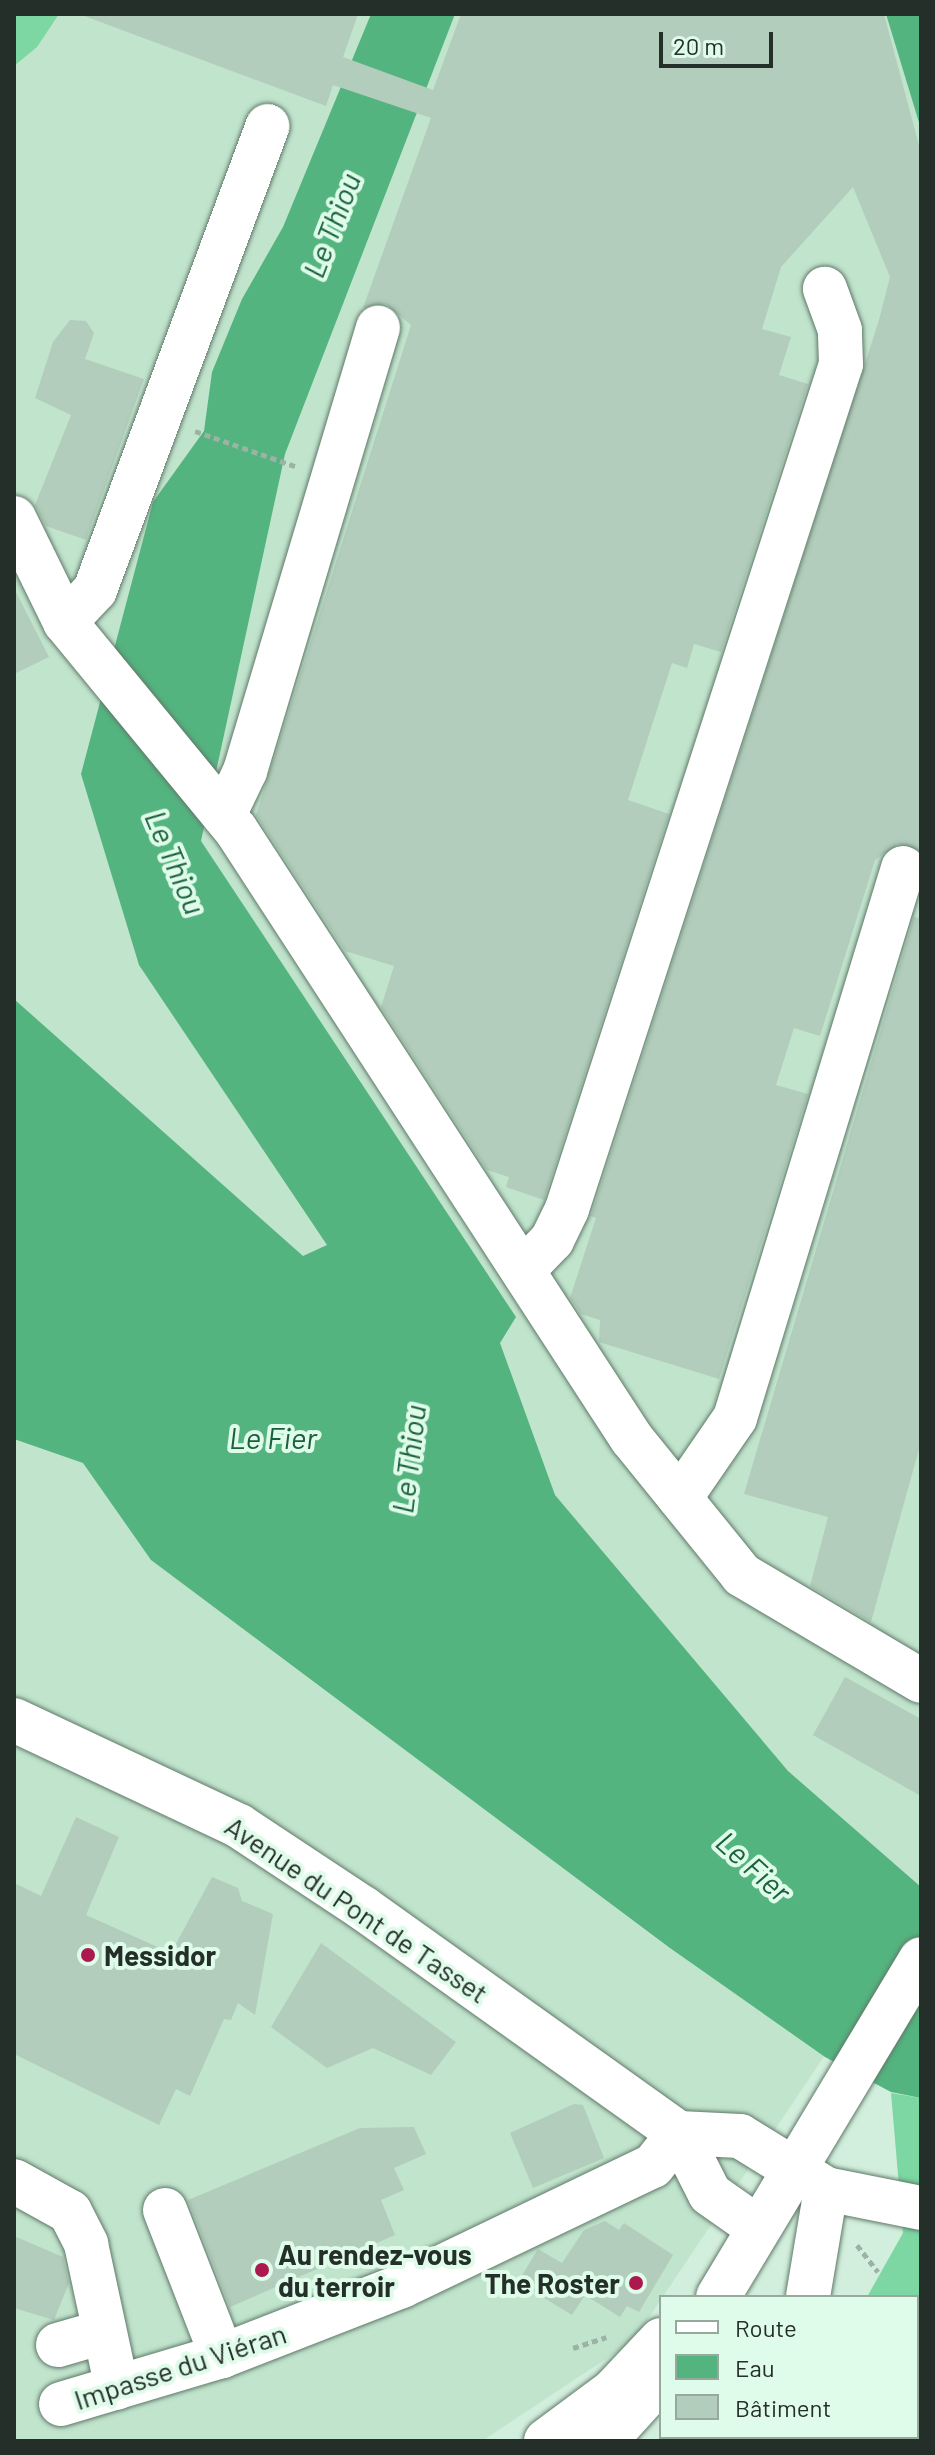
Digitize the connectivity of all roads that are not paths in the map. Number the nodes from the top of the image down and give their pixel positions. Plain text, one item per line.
1 (268, 126) dead end
2 (825, 289) dead end
3 (378, 328) dead end
4 (14, 518) edge
5 (65, 622) junction
6 (220, 810) junction
7 (903, 868) dead end
8 (523, 1270) junction
9 (680, 1498) junction
10 (921, 1681) edge
11 (14, 1720) edge
12 (921, 1959) edge
13 (679, 2133) junction
14 (811, 2178) junction
15 (14, 2181) edge
16 (921, 2208) edge
17 (165, 2210) dead end
18 (737, 2262) edge
19 (704, 2295) edge
20 (808, 2295) edge
21 (103, 2332) junction
22 (659, 2342) edge
23 (58, 2345) dead end
24 (222, 2356) junction
25 (659, 2381) edge
26 (117, 2388) junction
27 (61, 2404) dead end
28 (546, 2441) edge
29 (605, 2441) edge

1 - 5 street
2 - 8 street
3 - 6 street
4 - 5 street
5 - 6 street
6 - 8 street
7 - 9 street
8 - 9 street
9 - 10 street
11 - 13 street, Avenue du Pont de Tasset
12 - 14 street
13 - 14 street
13 - 18 street, Avenue du Pont de Tasset
13 - 24 street, Impasse du Viéran
14 - 16 street
14 - 18 street
14 - 20 street
15 - 21 street
17 - 24 street
18 - 19 street
21 - 23 street
21 - 26 street
22 - 28 street
24 - 26 street, Impasse du Viéran
25 - 29 street
26 - 27 street, Impasse du Viéran

